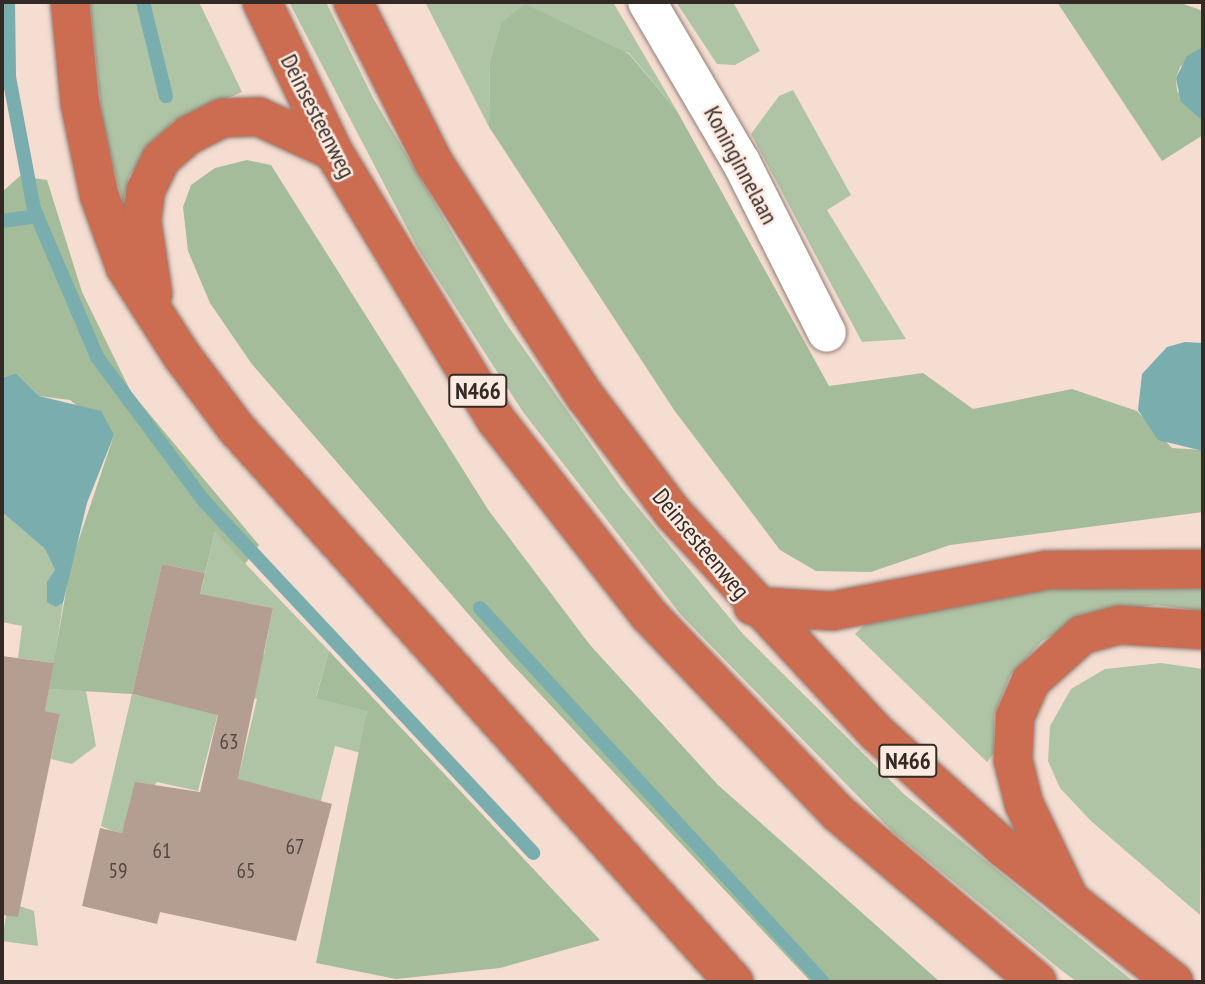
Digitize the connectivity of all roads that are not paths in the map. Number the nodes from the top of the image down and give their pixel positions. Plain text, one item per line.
1 (70, 2) edge
2 (262, 2) edge
3 (353, 2) edge
4 (647, 2) edge
5 (333, 151) junction
6 (155, 307) junction
7 (827, 333) dead end
8 (1203, 569) edge
9 (752, 606) junction
10 (1203, 630) edge
11 (1073, 905) junction
12 (734, 982) edge
13 (1037, 982) edge
14 (1174, 982) edge

1 - 6 highway
2 - 5 highway, Deinsesteenweg / N466
3 - 9 highway, Deinsesteenweg / N466
4 - 7 street, Koninginnelaan
5 - 6 highway
5 - 13 highway, Deinsesteenweg / N466
6 - 12 highway
8 - 9 highway
9 - 11 highway, Deinsesteenweg / N466
10 - 11 highway
11 - 14 highway, Deinsesteenweg / N466

